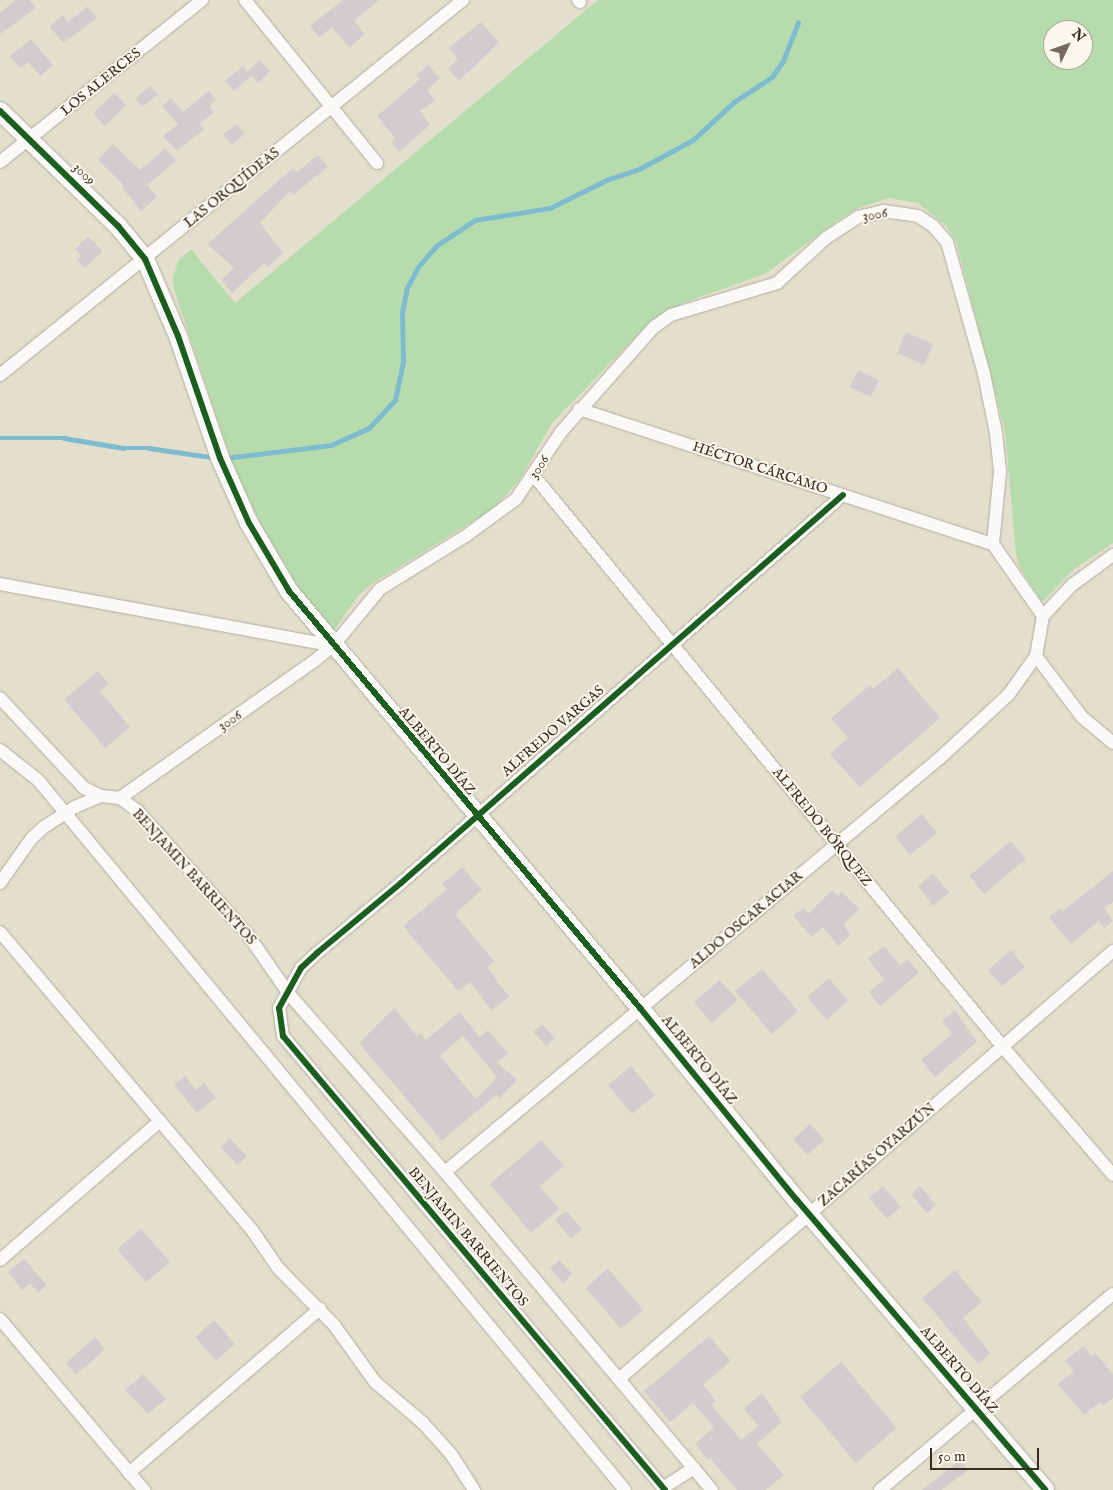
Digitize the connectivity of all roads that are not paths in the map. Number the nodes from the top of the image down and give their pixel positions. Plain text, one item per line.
1 (202, 0) edge
2 (245, 0) edge
3 (463, 0) edge
4 (332, 106) junction
5 (0, 111) edge
6 (30, 138) junction
7 (0, 162) edge
8 (377, 163) dead end
9 (145, 259) junction
10 (0, 375) edge
11 (580, 410) junction
12 (534, 476) junction
13 (843, 495) junction
14 (993, 544) junction
15 (1113, 555) edge
16 (0, 584) edge
17 (1043, 616) junction
18 (671, 644) junction
19 (333, 646) junction
20 (1036, 656) junction
21 (0, 698) edge
22 (1113, 743) edge
23 (0, 750) edge
24 (100, 796) junction
25 (120, 798) junction
26 (65, 813) junction
27 (475, 815) junction
28 (836, 844) junction
29 (0, 883) edge
30 (0, 932) edge
31 (1113, 952) edge
32 (289, 994) junction
33 (640, 1008) junction
34 (1002, 1046) junction
35 (160, 1121) junction
36 (445, 1172) junction
37 (1113, 1175) edge
38 (809, 1215) junction
39 (0, 1260) edge
40 (1113, 1294) edge
41 (320, 1309) junction
42 (0, 1319) edge
43 (619, 1379) junction
44 (976, 1409) junction
45 (694, 1468) junction
46 (129, 1473) junction
47 (664, 1489) edge
48 (144, 1490) edge
49 (474, 1490) edge
50 (625, 1490) edge
51 (712, 1490) edge
52 (880, 1490) edge
53 (1045, 1490) edge

1 - 6 street, LOS ALERCES
2 - 4 street
3 - 4 street, LAS ORQUÍDEAS
4 - 8 street
4 - 9 street, LAS ORQUÍDEAS
5 - 6 street, 3009
6 - 7 street, LOS ALERCES
6 - 9 street, 3009
9 - 10 street, LAS ORQUÍDEAS
9 - 19 street, 3009
11 - 12 street, 3006
11 - 13 street, HÉCTOR CÁRCAMO
11 - 14 street, 3006
12 - 18 street, ALFREDO BÓRQUEZ
12 - 19 street, 3006
13 - 14 street, HÉCTOR CÁRCAMO
13 - 18 street, ALFREDO VARGAS
14 - 17 street
15 - 17 street
16 - 19 street
17 - 20 street
18 - 27 street, ALFREDO VARGAS
18 - 28 street, ALFREDO BÓRQUEZ
19 - 25 street, 3006
19 - 27 street, ALBERTO DÍAZ
20 - 22 street
20 - 28 street, ALDO OSCAR ACIAR
21 - 24 street, BENJAMIN BARRIENTOS
23 - 26 street
24 - 25 street, BENJAMIN BARRIENTOS
24 - 26 street
25 - 32 street, BENJAMIN BARRIENTOS
26 - 29 street
26 - 50 street
27 - 32 street, ALFREDO VARGAS
27 - 33 street, ALBERTO DÍAZ
28 - 33 street, ALDO OSCAR ACIAR
28 - 34 street, ALFREDO BÓRQUEZ
30 - 35 street
31 - 34 street, ZACARÍAS OYARZÚN
32 - 36 street, BENJAMIN BARRIENTOS
32 - 47 street, BENJAMIN BARRIENTOS
33 - 36 street, ALDO OSCAR ACIAR
33 - 38 street, ALBERTO DÍAZ
34 - 37 street, ALFREDO BÓRQUEZ
34 - 38 street, ZACARÍAS OYARZÚN
35 - 39 street
35 - 41 street
36 - 43 street, BENJAMIN BARRIENTOS
38 - 43 street, ZACARÍAS OYARZÚN
38 - 44 street, ALBERTO DÍAZ
40 - 44 street
41 - 46 street
41 - 49 street
42 - 46 street
43 - 45 street, BENJAMIN BARRIENTOS
44 - 52 street
44 - 53 street, ALBERTO DÍAZ
45 - 47 street
45 - 51 street, BENJAMIN BARRIENTOS
46 - 48 street

